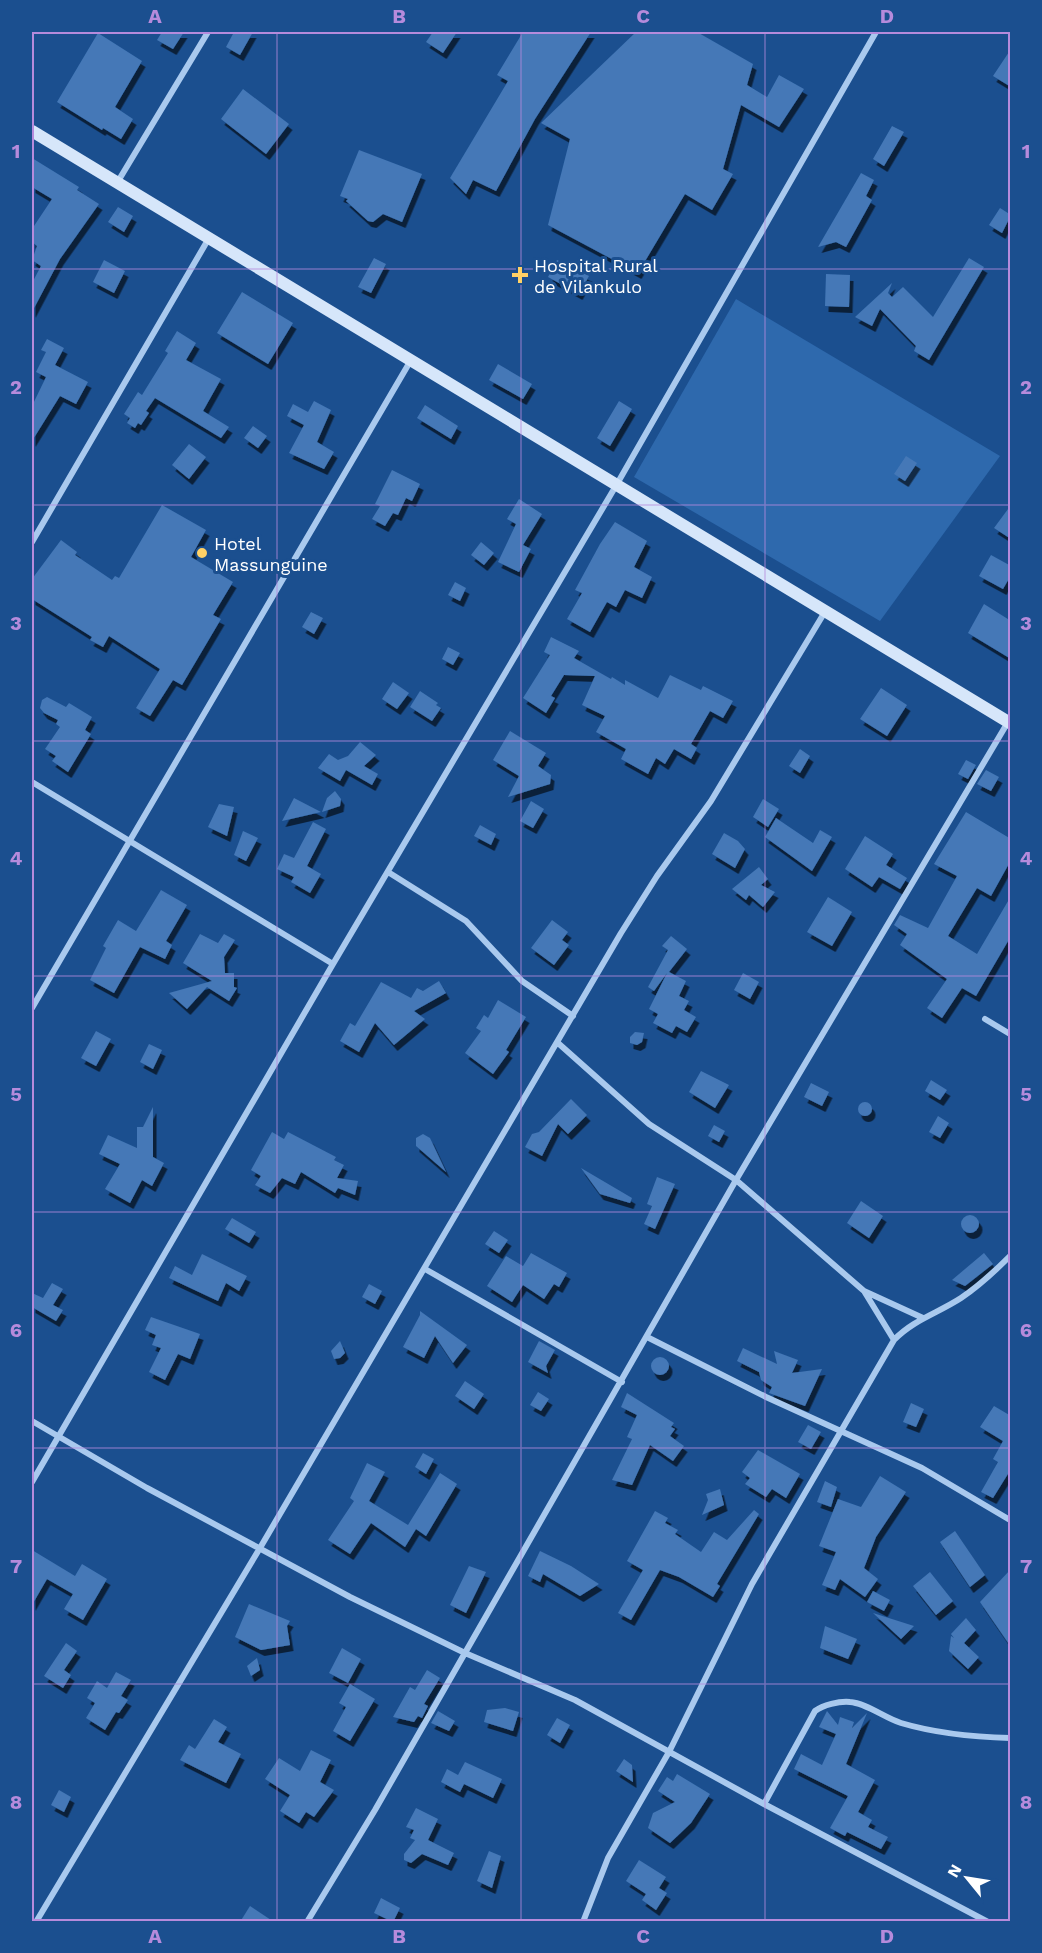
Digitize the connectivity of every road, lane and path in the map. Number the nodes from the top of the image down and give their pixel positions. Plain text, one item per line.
1 (208, 32) edge
2 (876, 32) edge
3 (32, 131) edge
4 (117, 183) junction
5 (209, 238) junction
6 (411, 360) junction
7 (617, 484) junction
8 (32, 542) edge
9 (826, 609) junction
10 (1009, 723) edge
11 (32, 782) edge
12 (130, 841) junction
13 (388, 872) junction
14 (333, 964) junction
15 (32, 1008) edge
16 (573, 1016) junction
17 (985, 1019) dead end
18 (1011, 1034) edge
19 (558, 1043) junction
20 (736, 1180) junction
21 (1011, 1256) edge
22 (425, 1269) junction
23 (864, 1291) junction
24 (923, 1318) junction
25 (648, 1337) junction
26 (894, 1340) junction
27 (622, 1382) junction
28 (32, 1421) edge
29 (842, 1433) junction
30 (58, 1437) junction
31 (32, 1482) edge
32 (1011, 1520) edge
33 (260, 1548) junction
34 (465, 1653) junction
35 (1011, 1738) edge
36 (669, 1752) junction
37 (764, 1803) junction
38 (36, 1922) edge
39 (307, 1922) edge
40 (583, 1922) edge
41 (988, 1922) edge

1 - 4 street
2 - 7 street
3 - 4 main road
4 - 5 main road
5 - 6 main road
5 - 8 street
6 - 7 main road
6 - 12 street
7 - 9 main road
7 - 13 street
9 - 10 main road
9 - 16 street
10 - 20 street
11 - 12 street
12 - 14 street
12 - 15 street
13 - 14 street
13 - 16 street
14 - 30 street
16 - 19 street
17 - 18 street
19 - 20 street
19 - 22 street
20 - 23 street
20 - 25 street
21 - 24 street
22 - 27 street
22 - 33 street
23 - 24 street
23 - 26 street
24 - 26 street
25 - 27 street
25 - 29 street
26 - 29 street
27 - 34 street
28 - 30 street
29 - 32 street
29 - 36 street
30 - 31 street
30 - 33 street
33 - 34 street
33 - 38 street
34 - 36 street
34 - 39 street
35 - 37 street
36 - 37 street
36 - 40 street
37 - 41 street

